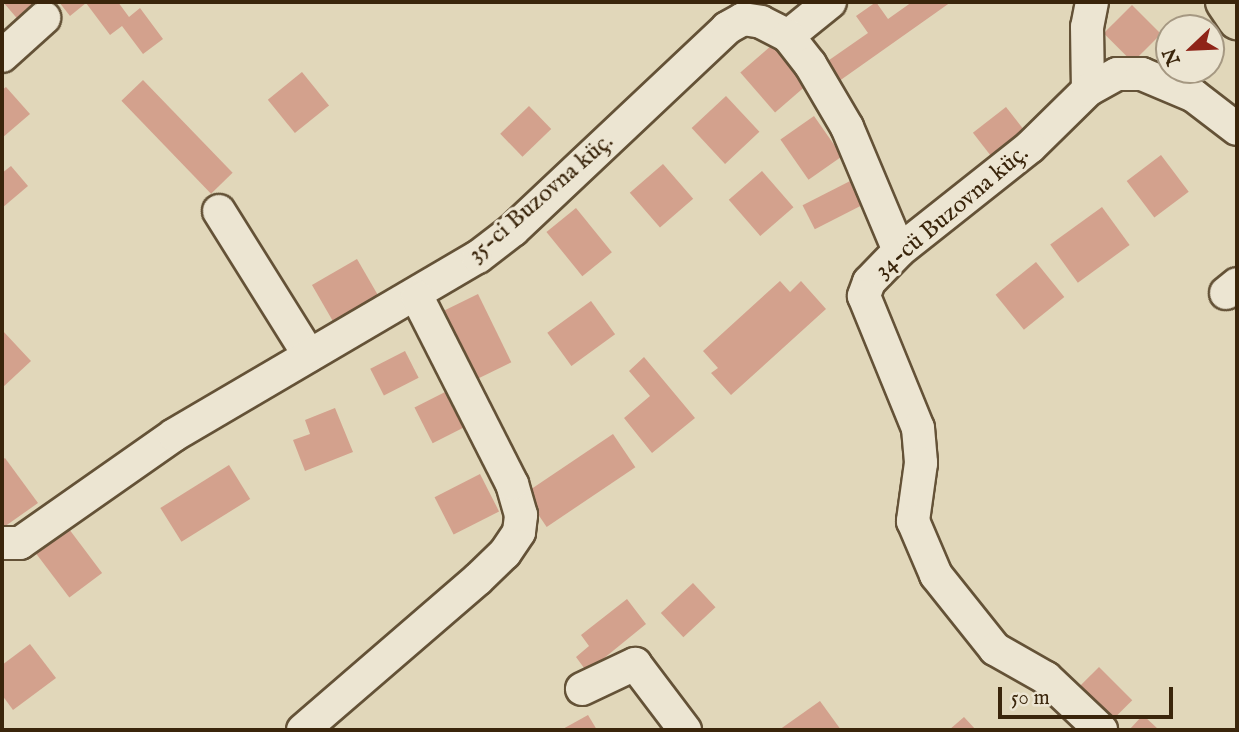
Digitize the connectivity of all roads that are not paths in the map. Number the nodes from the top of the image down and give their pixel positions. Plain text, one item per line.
1 (830, 2) edge
2 (1092, 2) edge
3 (1225, 2) edge
4 (740, 10) edge
5 (44, 18) dead end
6 (1237, 20) edge
7 (788, 36) junction
8 (2, 56) edge
9 (1088, 90) junction
10 (1237, 129) edge
11 (219, 211) dead end
12 (900, 251) junction
13 (417, 297) junction
14 (309, 355) junction
15 (2, 543) edge
16 (582, 690) dead end
17 (303, 730) edge
18 (685, 730) edge
19 (1101, 730) edge

1 - 7 street
2 - 9 street
3 - 6 main road
4 - 7 street, 35-ci Buzovna küç.
4 - 13 street, 35-ci Buzovna küç.
5 - 8 street
7 - 12 street
9 - 10 street, 34-cü Buzovna küç.
9 - 12 street, 34-cü Buzovna küç.
11 - 14 street
12 - 19 street, 34-cü Buzovna küç.
13 - 14 street, 35-ci Buzovna küç.
13 - 17 street
14 - 15 street, 35-ci Buzovna küç.
16 - 18 street

